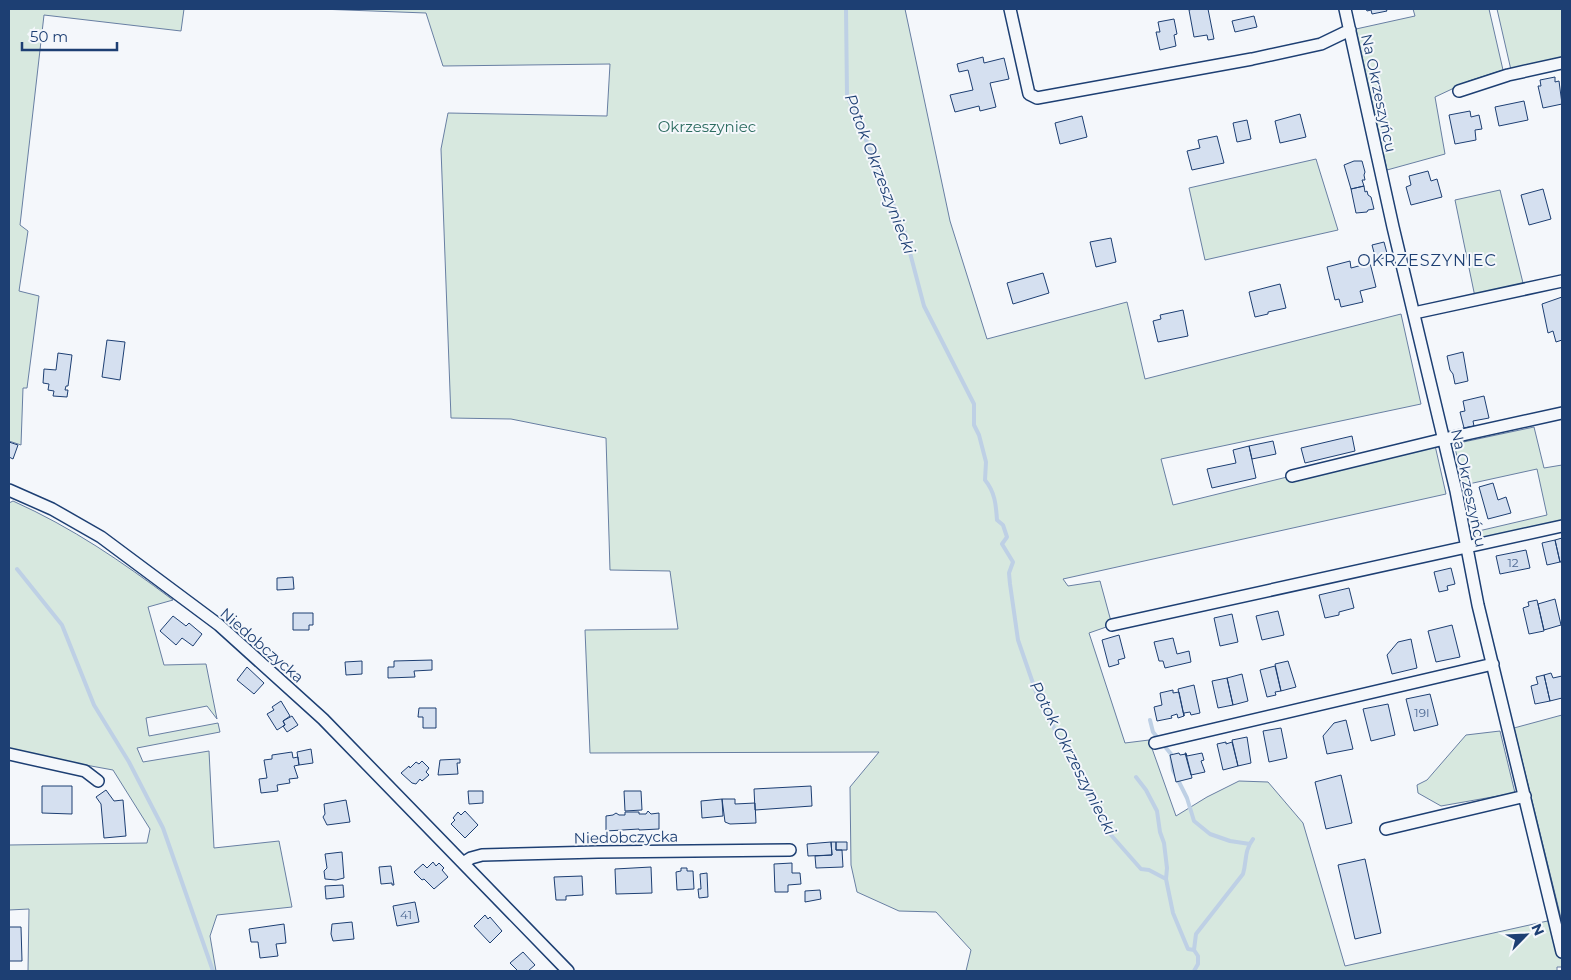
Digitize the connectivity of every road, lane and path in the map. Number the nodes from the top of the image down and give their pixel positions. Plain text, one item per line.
1 (1010, 9) edge
2 (1345, 9) edge
3 (1350, 30) junction
4 (1562, 63) edge
5 (1459, 91) dead end
6 (1562, 281) edge
7 (1414, 313) junction
8 (1562, 413) edge
9 (1444, 439) junction
10 (1292, 476) dead end
11 (9, 490) edge
12 (1562, 526) edge
13 (1466, 546) junction
14 (1112, 625) dead end
15 (1493, 664) junction
16 (1155, 743) dead end
17 (9, 754) edge
18 (98, 781) dead end
19 (1525, 796) junction
20 (1386, 828) dead end
21 (790, 850) dead end
22 (463, 864) junction
23 (1562, 952) edge
24 (568, 971) edge

1 - 3 street, Na Okrzeszyńcu
2 - 3 street, Na Okrzeszyńcu
3 - 7 street, Na Okrzeszyńcu
4 - 5 street
6 - 7 street
7 - 9 street, Na Okrzeszyńcu
8 - 9 street
9 - 10 street
9 - 13 street, Na Okrzeszyńcu
11 - 22 street, Niedobczycka
12 - 13 street
13 - 14 street
13 - 15 street, Na Okrzeszyńcu
15 - 16 street
15 - 19 street, Na Okrzeszyńcu
17 - 18 street
19 - 20 street
19 - 23 street, Na Okrzeszyńcu
21 - 22 street, Niedobczycka
22 - 24 street, Niedobczycka

